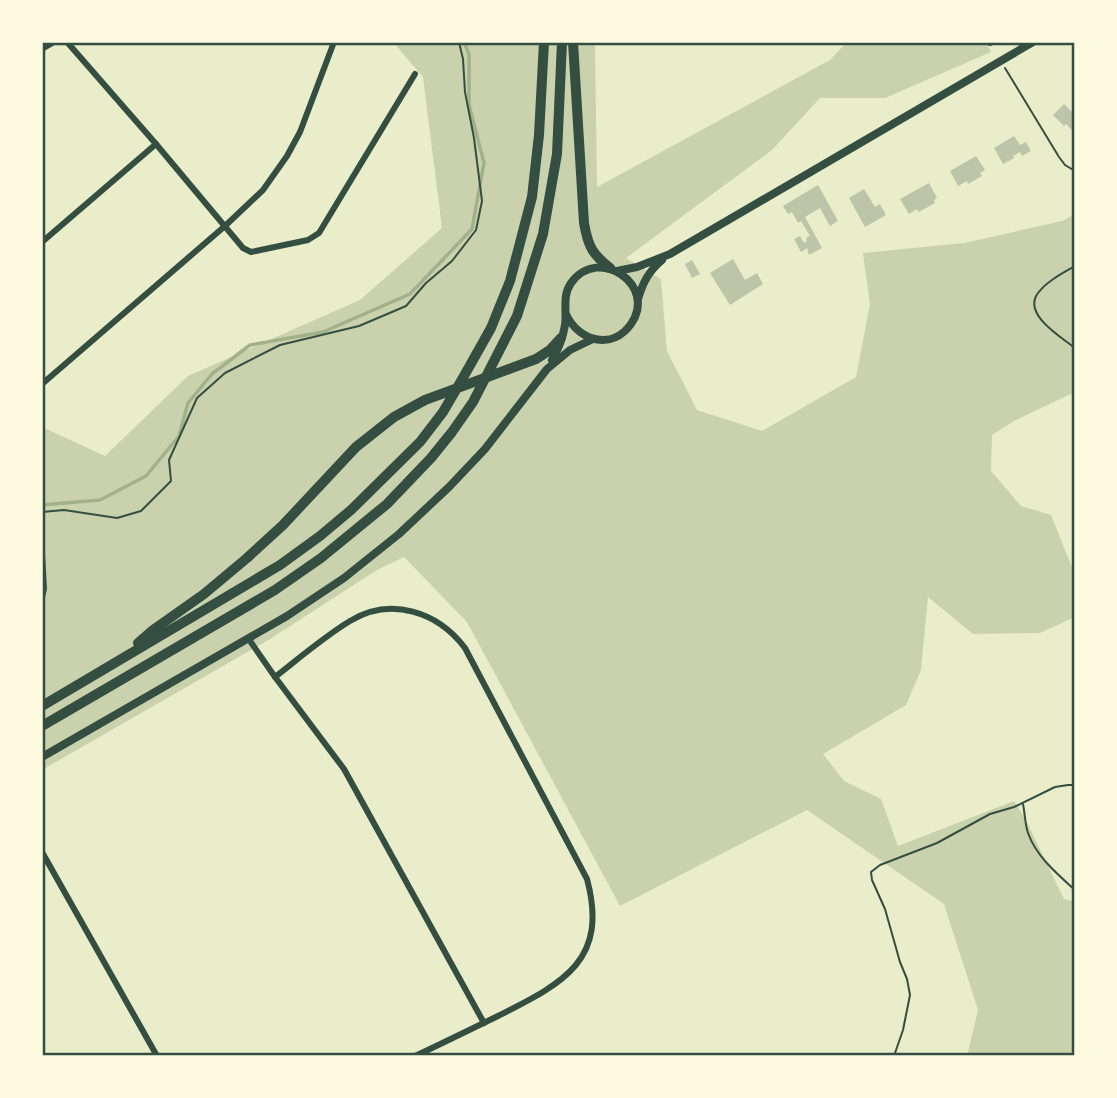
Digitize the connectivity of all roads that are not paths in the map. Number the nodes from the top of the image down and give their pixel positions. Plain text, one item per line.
1 (54, 42) edge
2 (67, 42) edge
3 (334, 42) edge
4 (544, 42) edge
5 (562, 42) edge
6 (573, 42) edge
7 (1033, 42) edge
8 (42, 49) edge
9 (415, 74) dead end
10 (156, 144) junction
11 (225, 226) junction
12 (42, 242) edge
13 (670, 254) junction
14 (613, 270) junction
15 (638, 300) junction
16 (566, 314) junction
17 (561, 338) junction
18 (593, 339) junction
19 (547, 369) junction
20 (42, 384) edge
21 (42, 553) edge
22 (43, 562) edge
23 (42, 597) edge
24 (248, 638) junction
25 (117, 662) junction
26 (275, 677) junction
27 (42, 706) edge
28 (42, 726) edge
29 (42, 757) edge
30 (42, 852) edge
31 (484, 1023) junction
32 (157, 1056) edge
33 (415, 1056) edge

1 - 8 street
2 - 10 street
3 - 11 street
4 - 25 highway
5 - 28 highway
6 - 14 highway
7 - 13 street
9 - 11 street
10 - 11 street
10 - 12 street
11 - 20 street
13 - 14 street
13 - 15 street
14 - 15 street
14 - 16 street
15 - 18 street
16 - 17 street
16 - 18 street
17 - 19 street
17 - 25 highway
18 - 19 street
19 - 24 street
21 - 22 street
22 - 23 street
24 - 26 street
24 - 29 street
25 - 27 highway
26 - 31 street
26 - 31 street
30 - 32 street
31 - 33 street

